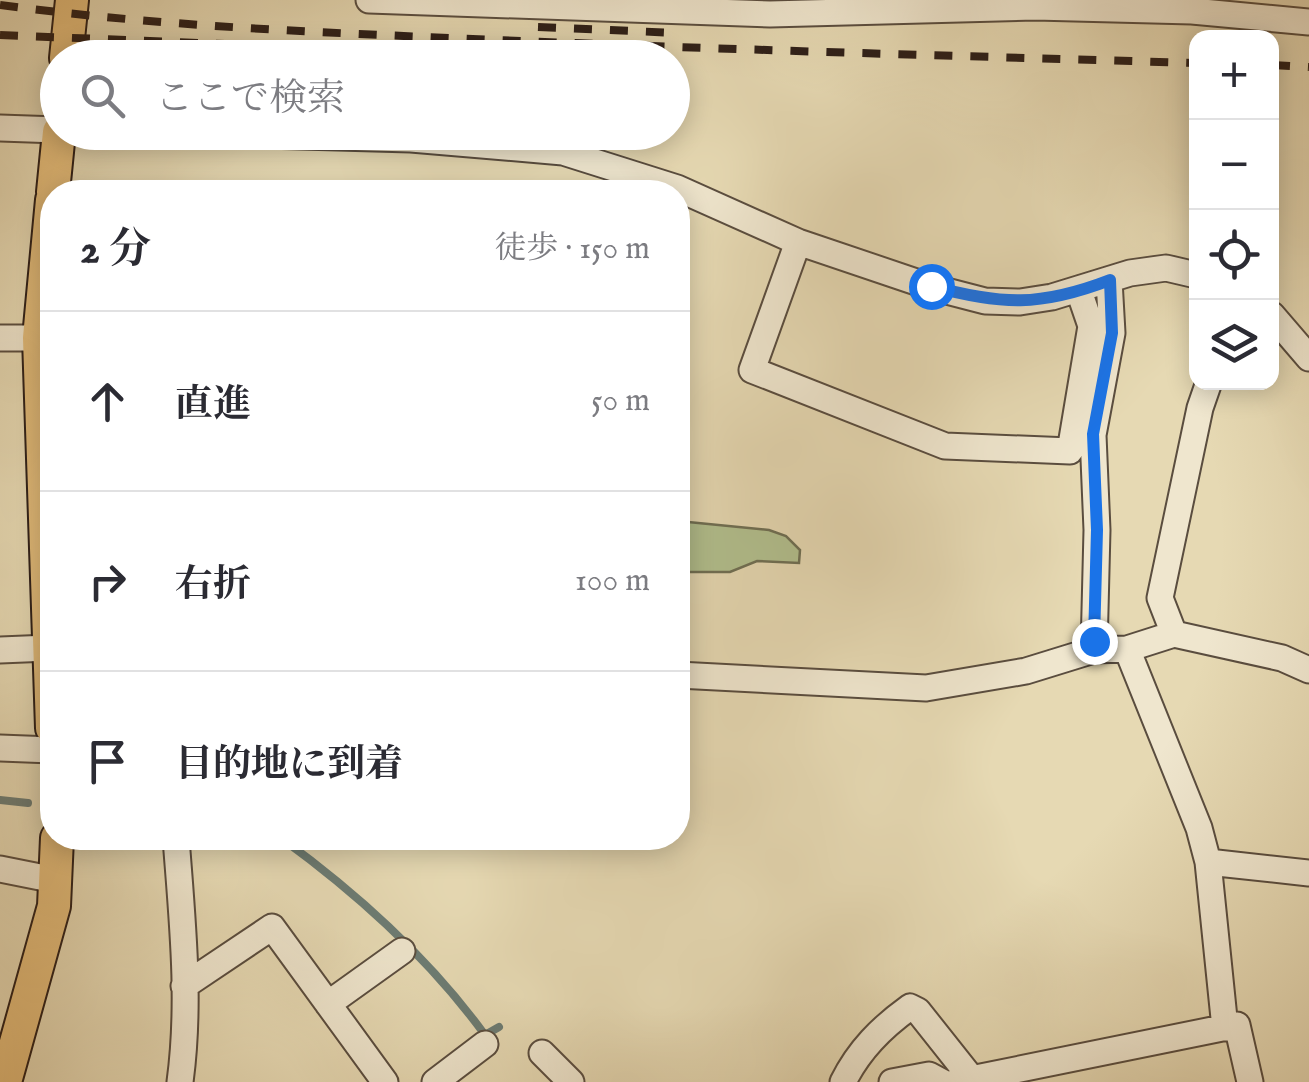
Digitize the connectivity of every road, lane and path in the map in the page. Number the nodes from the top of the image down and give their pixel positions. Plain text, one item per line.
1 (72, 0) edge
2 (369, 0) edge
3 (408, 1) edge
4 (1032, 4) edge
5 (1295, 14) edge
6 (68, 40) edge
7 (0, 128) edge
8 (40, 130) edge
9 (56, 150) edge
10 (546, 150) edge
11 (54, 180) edge
12 (646, 180) edge
13 (690, 196) edge
14 (798, 242) junction
15 (1189, 273) edge
16 (1110, 280) junction
17 (1080, 291) junction
18 (1279, 323) edge
19 (0, 338) edge
20 (40, 338) edge
21 (1307, 349) edge
22 (1206, 390) edge
23 (1174, 634) junction
24 (40, 648) edge
25 (1127, 649) junction
26 (0, 650) edge
27 (1094, 650) junction
28 (1309, 670) edge
29 (690, 676) edge
30 (0, 748) edge
31 (40, 750) edge
32 (57, 850) edge
33 (177, 850) edge
34 (1208, 862) junction
35 (0, 868) edge
36 (1309, 873) edge
37 (56, 880) junction
38 (402, 950) dead end
39 (184, 986) junction
40 (328, 1004) junction
41 (1226, 1028) junction
42 (485, 1044) dead end
43 (542, 1052) dead end
44 (964, 1080) edge
45 (5, 1082) edge
46 (180, 1082) edge
47 (385, 1082) edge
48 (435, 1082) edge
49 (571, 1082) edge
50 (842, 1082) edge
51 (892, 1082) edge
52 (942, 1082) edge
53 (1250, 1082) edge

1 - 6 main road
2 - 3 street
3 - 4 street
4 - 5 street
7 - 8 street
9 - 11 main road
10 - 12 street
13 - 14 street
14 - 17 street
14 - 17 street
15 - 16 street
16 - 17 street
16 - 27 street
18 - 21 street
19 - 20 street
22 - 23 street
23 - 25 street
23 - 28 street
24 - 26 street
25 - 27 street
25 - 34 street
27 - 29 street
30 - 31 street
32 - 37 main road
33 - 39 street
34 - 36 street
34 - 41 street
35 - 37 street
37 - 45 main road
38 - 40 street
39 - 40 street
39 - 46 street
40 - 47 street
41 - 44 street
41 - 53 street
42 - 48 street
43 - 49 street
44 - 50 street
51 - 52 street

